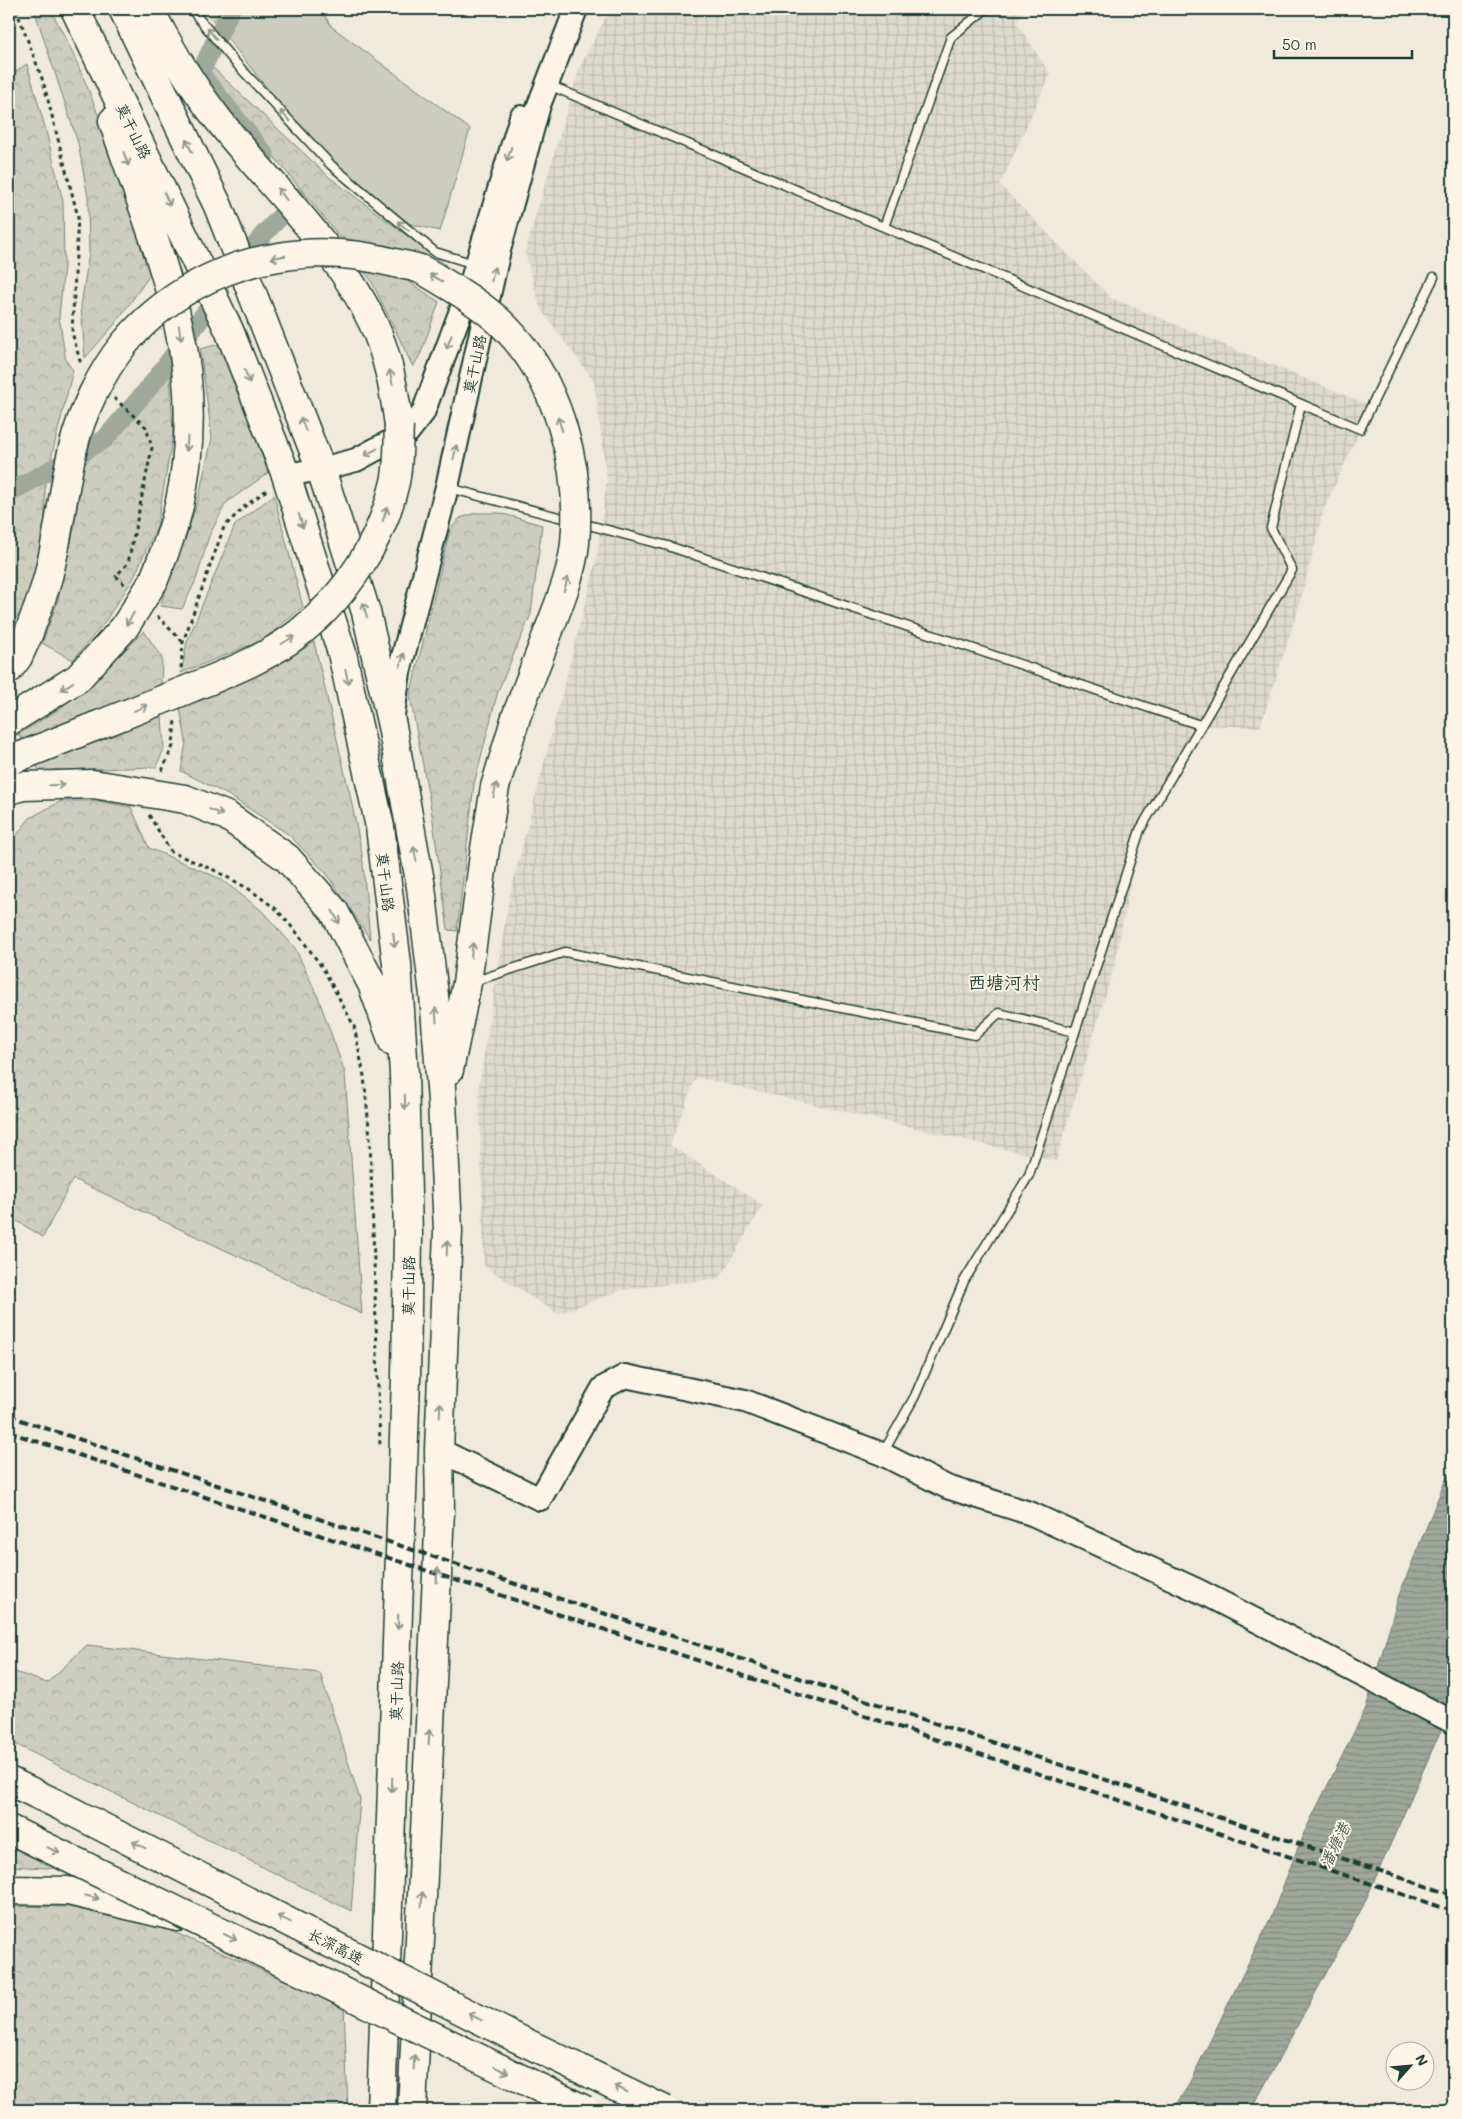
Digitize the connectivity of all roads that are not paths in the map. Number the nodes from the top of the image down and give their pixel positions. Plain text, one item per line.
1 (123, 9) edge
2 (149, 9) edge
3 (191, 9) edge
4 (560, 9) edge
5 (576, 9) edge
6 (986, 9) edge
7 (76, 11) edge
8 (547, 84) junction
9 (884, 227) junction
10 (476, 264) junction
11 (1434, 277) dead end
12 (1301, 404) junction
13 (321, 469) junction
14 (286, 475) junction
15 (447, 487) junction
16 (9, 668) edge
17 (9, 722) edge
18 (1200, 725) junction
19 (392, 726) junction
20 (9, 761) edge
21 (9, 790) edge
22 (467, 984) junction
23 (1075, 1032) junction
24 (404, 1074) junction
25 (442, 1101) junction
26 (439, 1450) junction
27 (882, 1454) junction
28 (1444, 1717) edge
29 (9, 1775) edge
30 (9, 1781) edge
31 (61, 1806) junction
32 (9, 1829) edge
33 (9, 1890) edge
34 (203, 1923) junction
35 (381, 2110) edge
36 (412, 2110) edge
37 (584, 2110) edge
38 (664, 2110) edge

13 -> 1 highway, 莫干山路
20 -> 2 highway, bridge
10 -> 3 lane
4 -> 10 main road, 莫干山路
5 - 8 main road, 莫干山路
6 - 9 lane
7 -> 14 highway, 莫干山路
7 -> 17 highway, bridge
8 - 9 lane
15 -> 8 main road, 莫干山路
9 - 12 lane
10 -> 13 main road, 莫干山路
11 - 12 lane
12 - 18 lane
13 - 14 main road, 莫干山路
19 -> 13 highway, 莫干山路
14 -> 24 highway, 莫干山路
15 - 18 lane
19 -> 15 main road, 莫干山路
22 -> 16 highway, bridge
18 - 23 lane
25 -> 19 highway, 莫干山路
21 -> 24 highway
22 - 23 lane
22 - 25 highway
23 - 27 lane
24 -> 35 highway, 莫干山路
26 -> 25 highway, 莫干山路
26 - 27 main road
36 -> 26 highway, 莫干山路
27 - 28 main road
29 - 31 highway
30 - 31 highway, 长深高速, bridge
38 -> 31 highway, 长深高速, bridge
32 -> 34 highway, bridge
33 -> 34 highway, bridge
34 -> 37 highway, bridge

